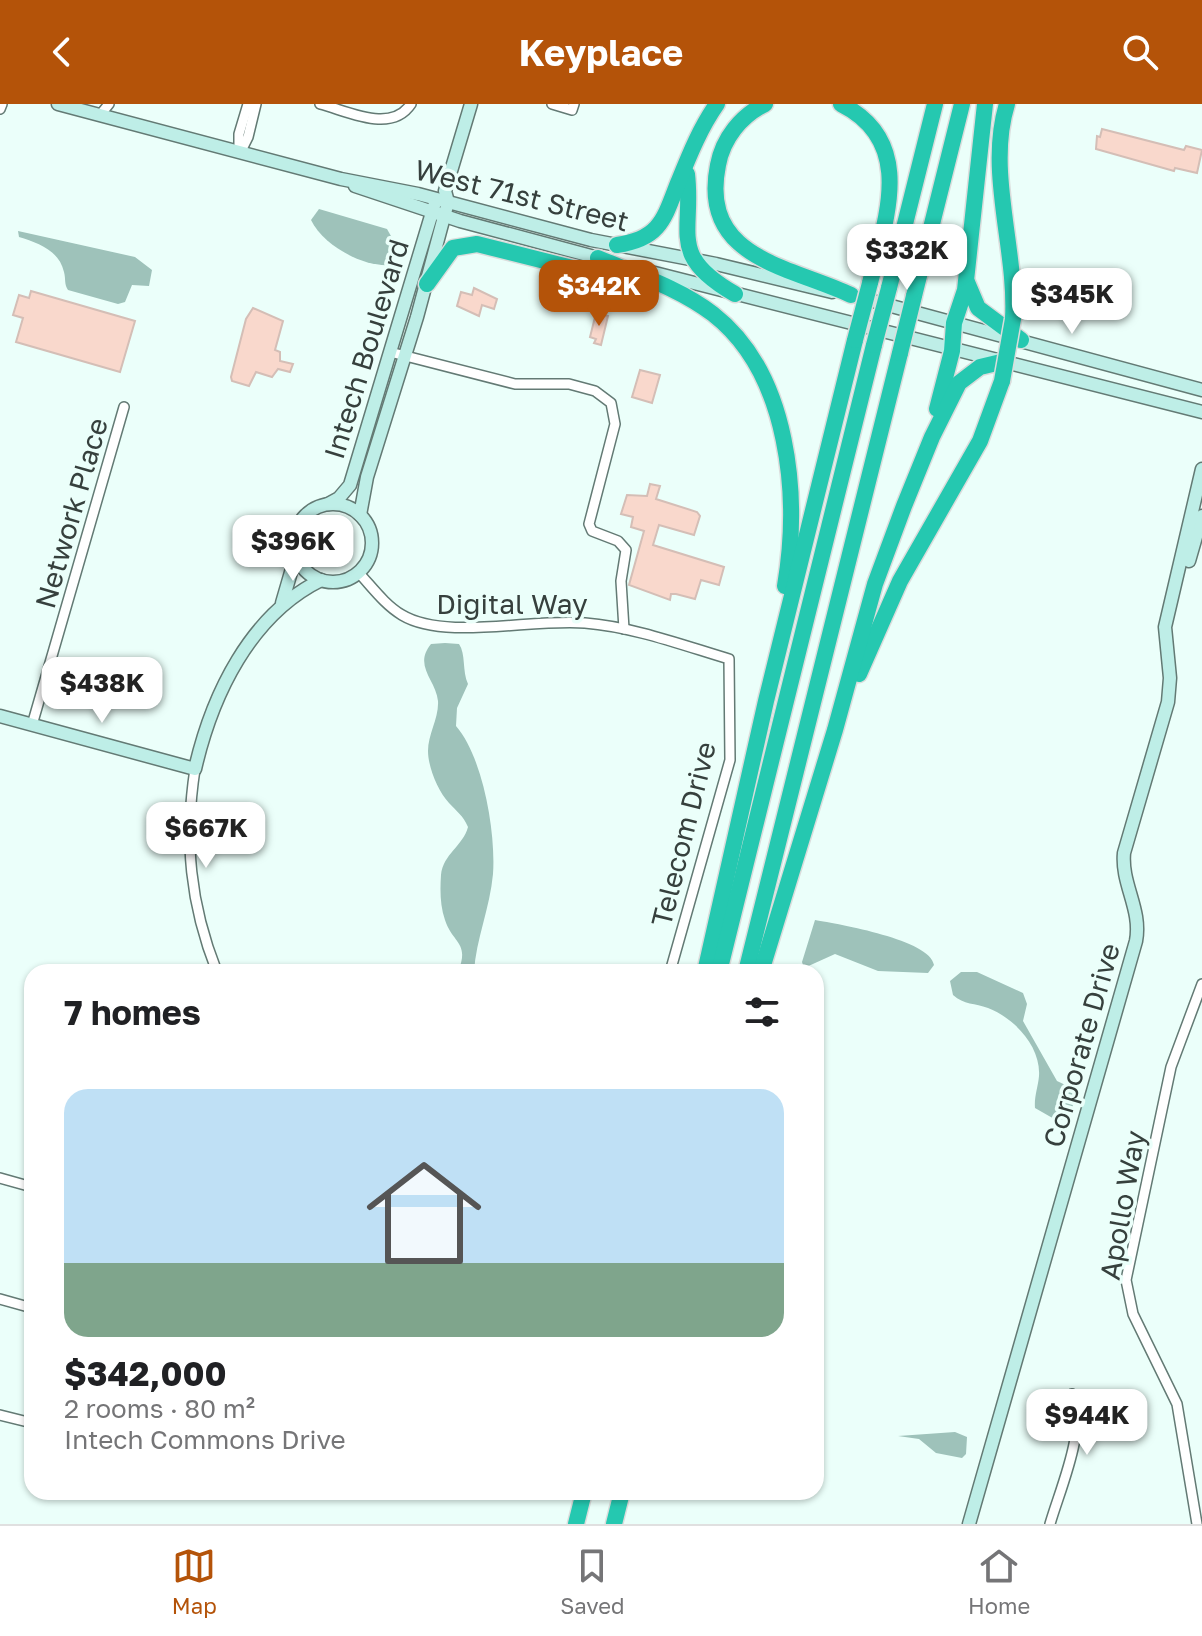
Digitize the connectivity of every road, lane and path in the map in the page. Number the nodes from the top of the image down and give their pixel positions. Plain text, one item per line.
1 (58, 104) edge
2 (109, 104) edge
3 (248, 104) edge
4 (256, 104) edge
5 (320, 104) edge
6 (411, 104) edge
7 (471, 104) edge
8 (552, 104) edge
9 (574, 104) edge
10 (717, 104) edge
11 (765, 104) edge
12 (841, 104) edge
13 (935, 104) edge
14 (962, 104) edge
15 (985, 104) edge
16 (1007, 104) edge
17 (99, 110) edge
18 (240, 153) junction
19 (686, 168) junction
20 (441, 204) junction
21 (617, 245) junction
22 (598, 258) junction
23 (695, 260) junction
24 (967, 276) junction
25 (427, 284) junction
26 (735, 294) junction
27 (851, 295) junction
28 (954, 323) junction
29 (1021, 340) junction
30 (952, 351) junction
31 (390, 352) junction
32 (748, 355) junction
33 (404, 357) junction
34 (1001, 362) junction
35 (1202, 390) edge
36 (124, 407) dead end
37 (1202, 412) edge
38 (932, 437) junction
39 (1202, 469) edge
40 (328, 504) junction
41 (360, 515) junction
42 (1202, 516) edge
43 (296, 555) junction
44 (358, 572) junction
45 (1179, 577) junction
46 (321, 580) junction
47 (282, 603) junction
48 (624, 629) junction
49 (729, 659) joint
50 (766, 701) junction
51 (0, 716) edge
52 (32, 725) junction
53 (835, 730) junction
54 (195, 769) junction
55 (214, 964) edge
56 (672, 964) edge
57 (707, 964) edge
58 (721, 964) edge
59 (748, 964) edge
60 (763, 964) edge
61 (1202, 984) edge
62 (0, 1178) edge
63 (24, 1185) edge
64 (0, 1299) edge
65 (24, 1306) edge
66 (1072, 1394) dead end
67 (0, 1415) edge
68 (24, 1421) edge
69 (582, 1500) edge
70 (620, 1500) edge
71 (576, 1524) edge
72 (614, 1524) edge
73 (969, 1524) edge
74 (1050, 1524) edge
75 (1197, 1524) edge

1 - 17 street, West 71st Street
2 - 17 street
3 - 18 street
4 - 18 street
5 - 6 street
7 - 20 street
8 - 9 street
10 - 19 highway
11 - 27 highway
12 - 50 highway, bridge
13 - 58 highway, bridge
14 - 59 highway, bridge
15 - 24 highway
16 - 53 highway, bridge
17 - 18 street, West 71st Street
18 - 20 street, West 71st Street
19 - 21 highway
19 - 23 highway
20 - 21 street, West 71st Street
20 - 22 street, West 71st Street
20 - 25 street, Intech Boulevard
20 - 31 street, Intech Boulevard
21 - 23 street, West 71st Street
22 - 26 street, West 71st Street
22 - 32 highway
23 - 26 highway
23 - 27 street, West 71st Street
24 - 28 highway
24 - 29 highway
25 - 32 highway
25 - 33 street, Intech Boulevard
26 - 30 street, West 71st Street
27 - 28 street, West 71st Street
28 - 29 street, West 71st Street
28 - 30 highway
29 - 35 street, West 71st Street
30 - 34 street, West 71st Street
30 - 38 highway
31 - 33 street
31 - 40 street, Intech Boulevard
32 - 50 highway
33 - 41 street, Intech Boulevard
33 - 48 street
34 - 37 street, West 71st Street
34 - 38 highway
36 - 52 street, Network Place
38 - 53 highway
39 - 45 street, Corporate Drive
40 - 41 street
40 - 43 street
41 - 44 street
42 - 45 street, Corporate Drive
43 - 46 street
43 - 47 street
44 - 46 street
44 - 48 street, Digital Way
45 - 73 street, Corporate Drive
46 - 47 street
47 - 54 street
48 - 49 street, Digital Way
49 - 56 street, Telecom Drive
50 - 57 highway
51 - 52 street
52 - 54 street
53 - 60 highway
54 - 55 street
61 - 75 street, Apollo Way
62 - 63 street
64 - 65 street
66 - 74 street
67 - 68 street
69 - 71 highway
70 - 72 highway

